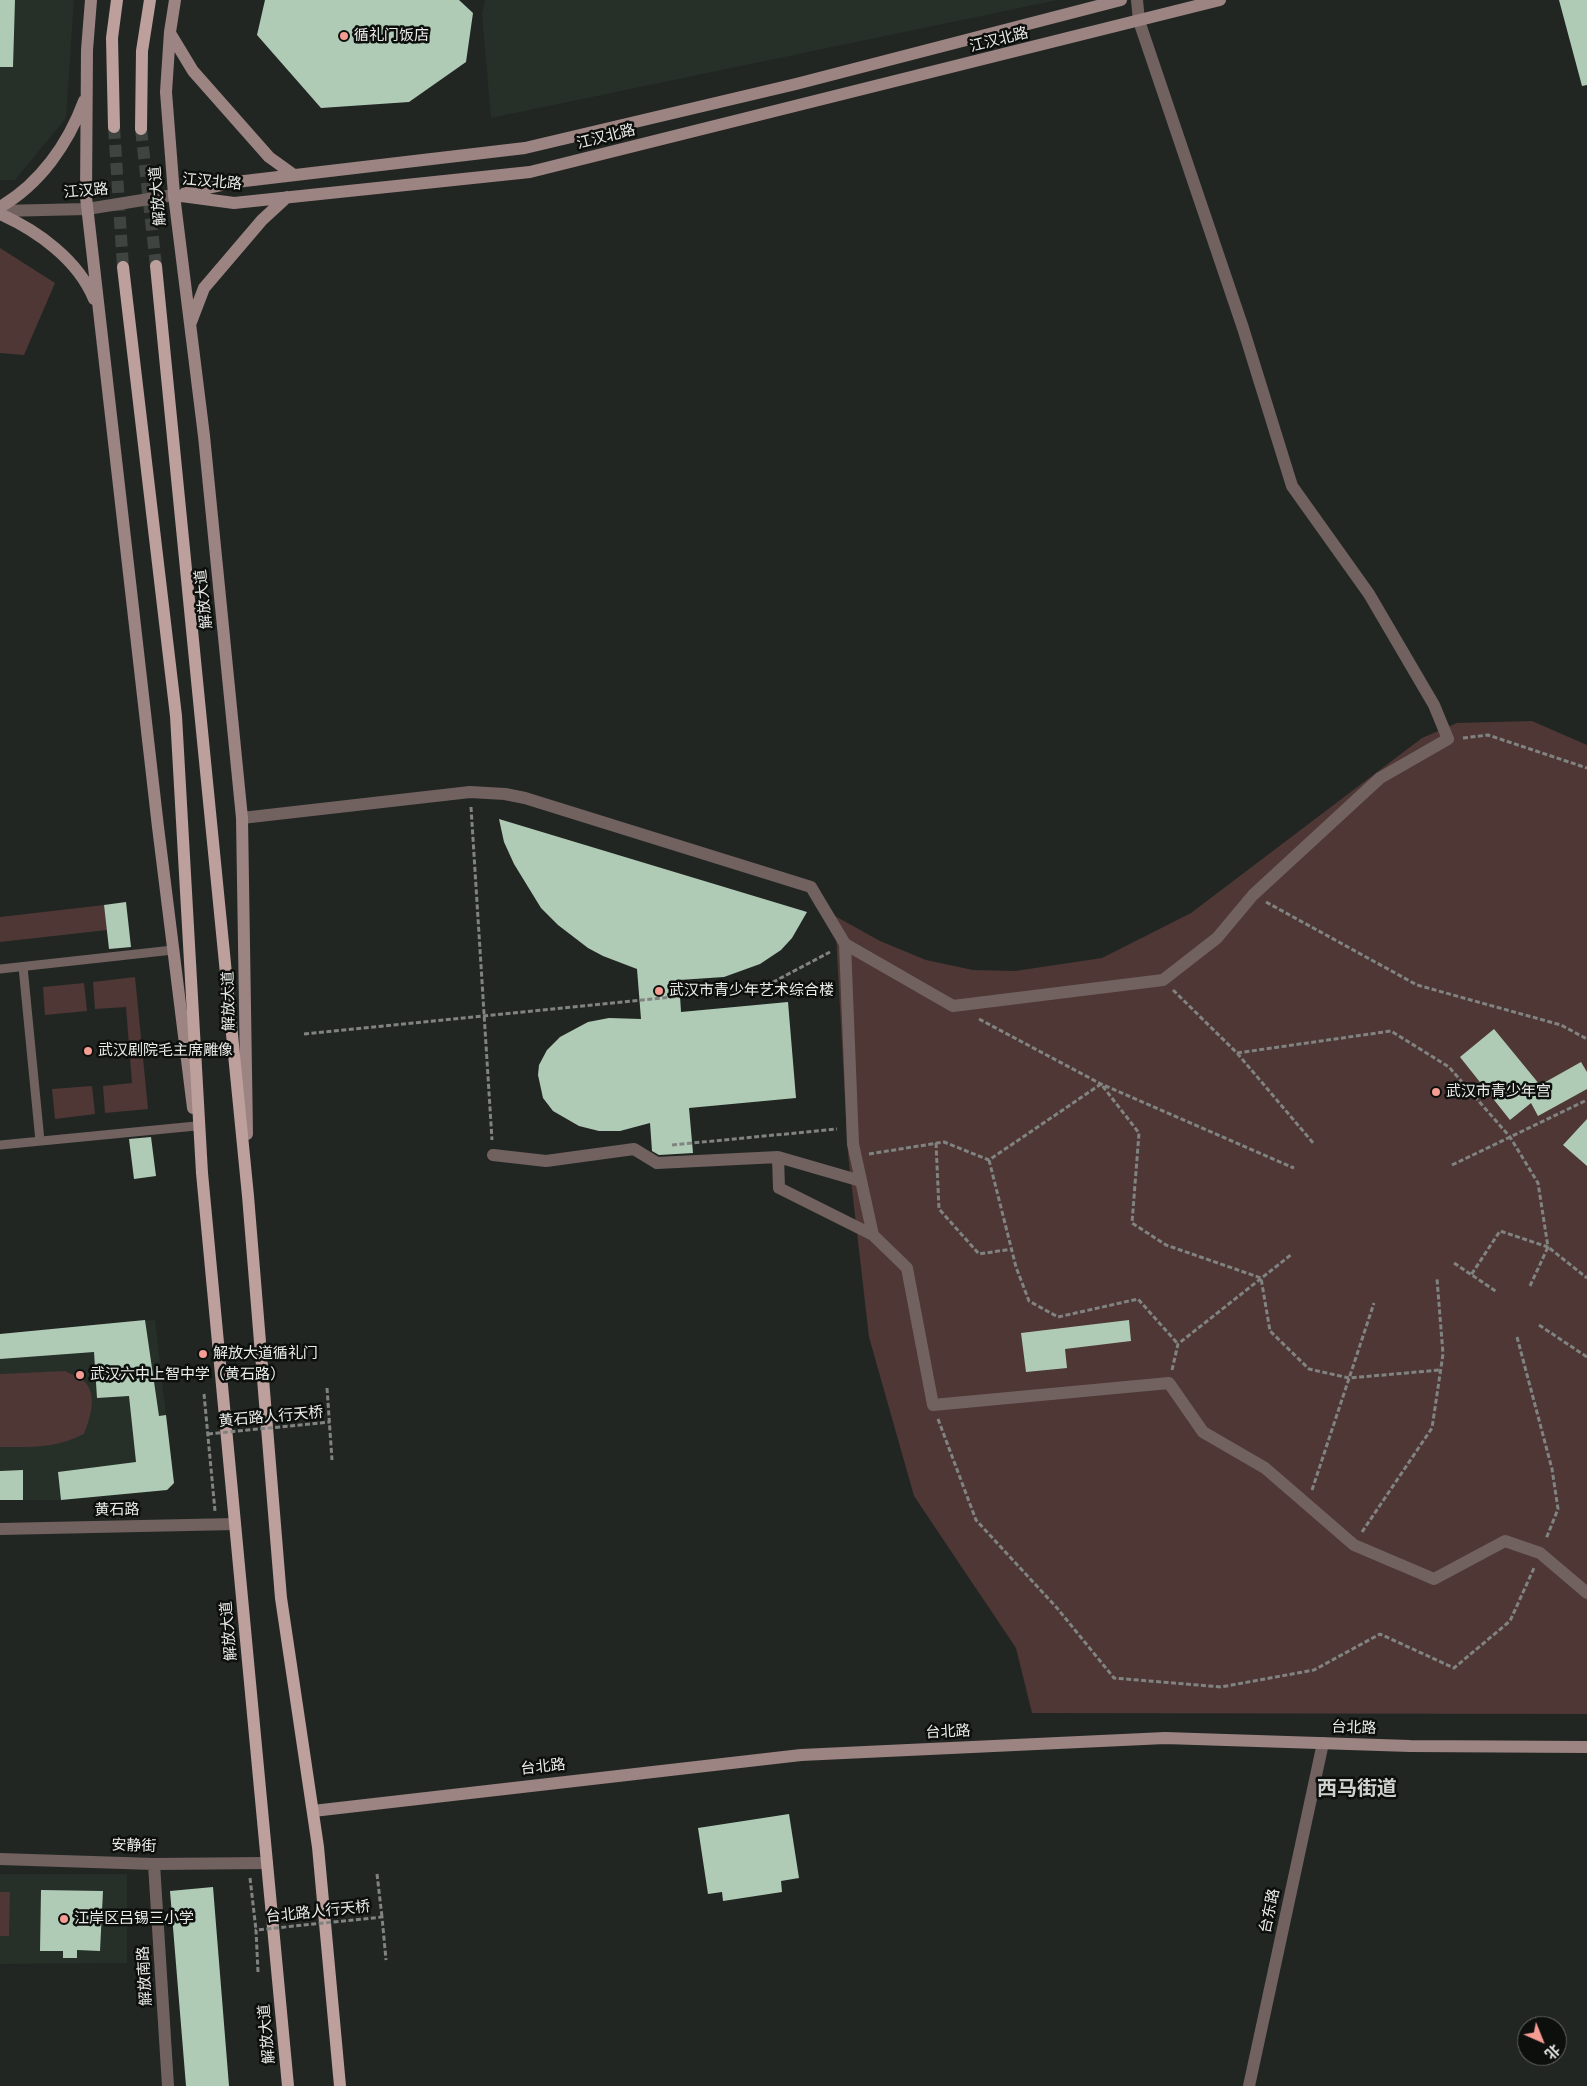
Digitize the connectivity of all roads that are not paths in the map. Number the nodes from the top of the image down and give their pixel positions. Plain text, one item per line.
1 (91, 0) edge
2 (117, 0) edge
3 (150, 0) edge
4 (175, 0) edge
5 (1121, 0) edge
6 (1137, 0) edge
7 (1220, 0) edge
8 (1083, 5) edge
9 (1139, 22) junction
10 (170, 32) junction
11 (86, 94) junction
12 (114, 127) tunnel mouth
13 (141, 128) tunnel mouth
14 (294, 175) junction
15 (174, 196) junction
16 (288, 197) junction
17 (0, 207) edge
18 (87, 209) junction
19 (0, 212) edge
20 (156, 266) tunnel mouth
21 (124, 267) tunnel mouth
22 (99, 311) junction
23 (190, 327) junction
24 (242, 818) junction
25 (845, 944) junction
26 (173, 950) junction
27 (23, 966) junction
28 (0, 969) edge
29 (196, 1126) junction
30 (40, 1141) junction
31 (0, 1145) edge
32 (493, 1156) road end
33 (778, 1157) junction
34 (202, 1173) junction
35 (861, 1181) junction
36 (248, 1196) junction
37 (873, 1235) junction
38 (235, 1524) junction
39 (0, 1529) edge
40 (1587, 1593) edge
41 (1323, 1743) junction
42 (1587, 1746) edge
43 (313, 1811) junction
44 (0, 1860) edge
45 (267, 1863) junction
46 (154, 1864) junction
47 (168, 2086) edge
48 (288, 2086) edge
49 (340, 2086) edge
50 (1249, 2086) edge

1 - 11 main road, 解放大道
2 - 12 main road
3 - 13 main road
4 - 10 main road, 解放大道
5 - 8 main road, 江汉北路
6 - 9 street
7 - 9 main road, 江汉北路
8 - 14 main road, 江汉北路
9 - 16 main road, 江汉北路
9 - 25 street
10 - 14 main road
10 - 15 main road, 解放大道
11 - 17 main road
11 - 18 main road, 解放大道
14 - 15 main road, 江汉北路
15 - 16 main road, 江汉北路
15 - 18 street, 江汉路
15 - 23 main road, 解放大道
16 - 23 main road
18 - 19 street, 江汉路
18 - 22 main road, 解放大道
19 - 22 main road
20 - 36 main road, 解放大道
21 - 34 main road, 解放大道
22 - 26 main road, 解放大道
23 - 24 main road, 解放大道
24 - 25 street
24 - 36 main road, 解放大道
25 - 35 street
26 - 27 lane
26 - 29 main road, 解放大道
27 - 28 lane
27 - 30 lane
29 - 30 lane
29 - 34 main road, 解放大道
30 - 31 lane
32 - 33 street
33 - 35 street
33 - 37 street
34 - 38 main road, 解放大道
35 - 37 street
36 - 43 main road, 解放大道
37 - 40 street
38 - 39 street, 黄石路
38 - 45 main road, 解放大道
41 - 42 main road, 台北路
41 - 43 main road, 台北路
41 - 50 street, 台东路
43 - 49 main road, 解放大道
44 - 46 street, 安静街
45 - 46 street, 安静街
45 - 48 main road, 解放大道
46 - 47 street, 解放南路

